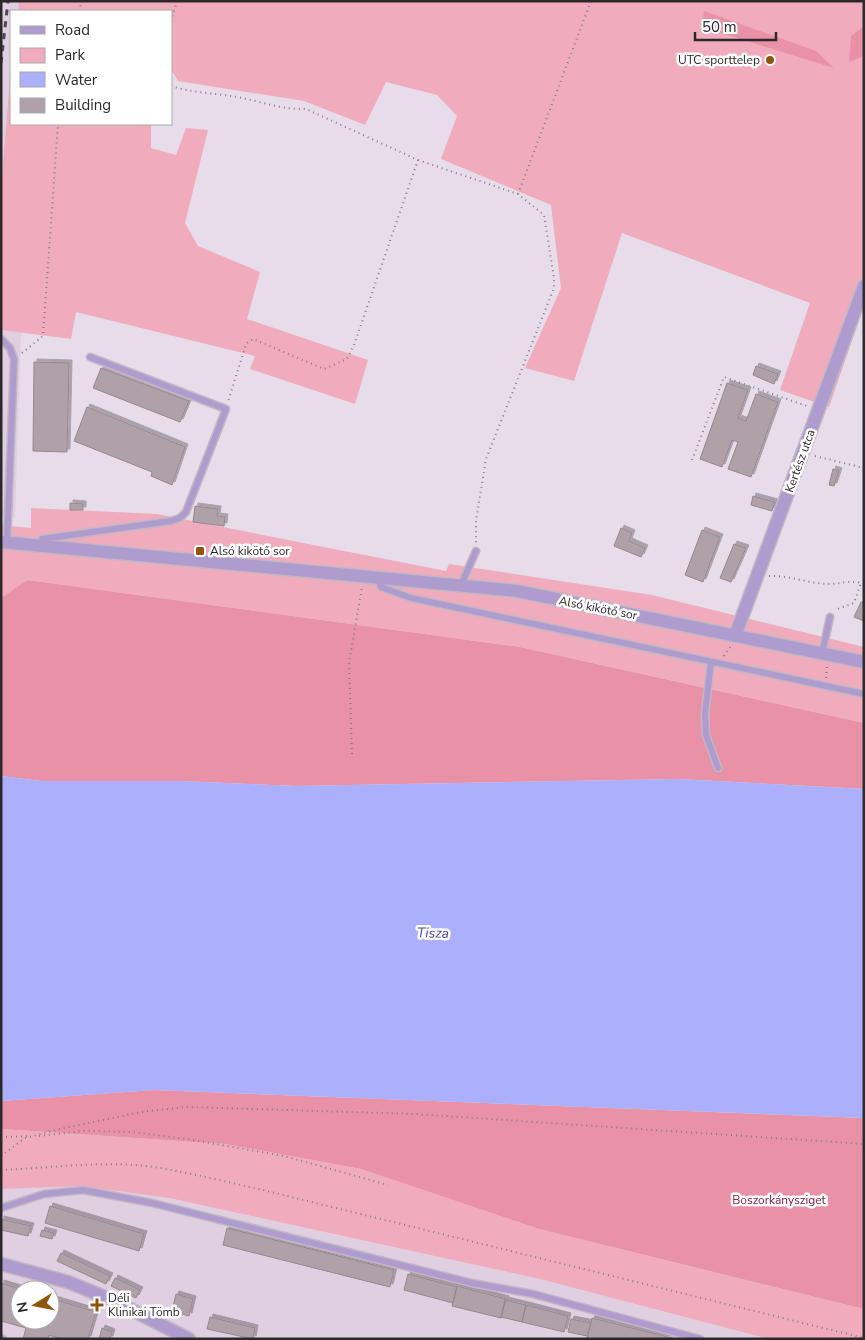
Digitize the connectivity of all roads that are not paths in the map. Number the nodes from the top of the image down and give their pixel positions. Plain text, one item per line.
1 (864, 286) edge
2 (1, 339) edge
3 (90, 357) dead end
4 (1, 480) edge
5 (10, 482) junction
6 (4, 542) edge
7 (41, 546) junction
8 (476, 551) road end
9 (378, 578) junction
10 (460, 585) junction
11 (830, 617) road end
12 (735, 636) junction
13 (825, 654) junction
14 (714, 662) junction
15 (864, 662) edge
16 (864, 694) edge
17 (718, 768) dead end
18 (1, 1208) edge
19 (1, 1264) edge
20 (189, 1339) edge
21 (700, 1339) edge

1 - 12 street, Kertész utca
2 - 5 lane
3 - 7 lane
4 - 5 lane
5 - 6 lane
6 - 7 street, Alsó kikötő sor
7 - 9 street, Alsó kikötő sor
8 - 10 lane
9 - 10 street, Alsó kikötő sor
9 - 14 lane
10 - 12 street, Alsó kikötő sor
11 - 13 lane
12 - 13 street, Alsó kikötő sor
13 - 15 street, Alsó kikötő sor
14 - 16 lane
14 - 17 lane
18 - 21 lane
19 - 20 street

